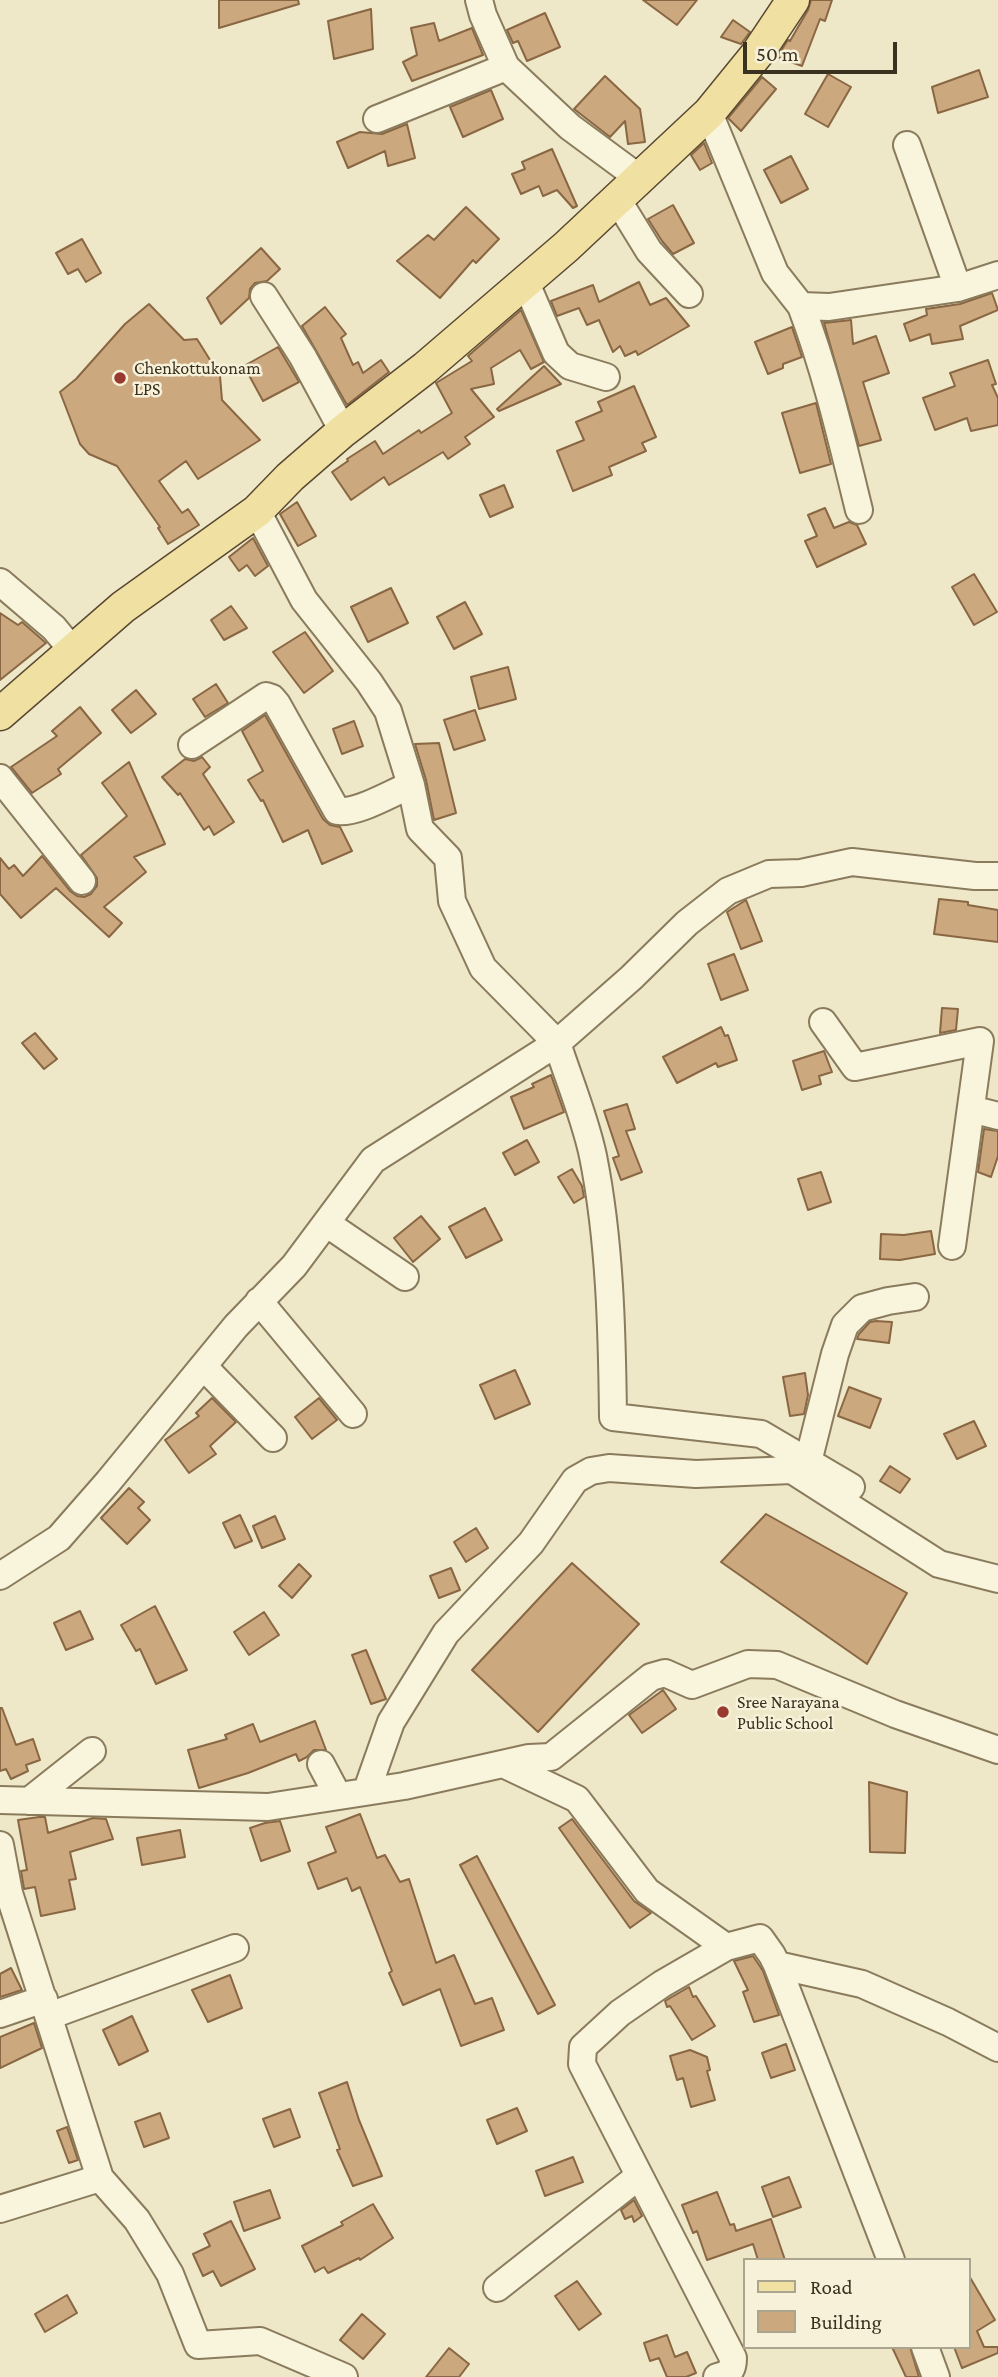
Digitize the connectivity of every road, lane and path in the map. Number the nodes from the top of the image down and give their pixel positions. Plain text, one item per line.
1 (479, 0) edge
2 (793, 0) edge
3 (506, 67) junction
4 (709, 113) junction
5 (377, 119) dead end
6 (907, 145) dead end
7 (628, 189) junction
8 (997, 280) edge
9 (526, 283) junction
10 (958, 288) junction
11 (689, 294) dead end
12 (264, 296) dead end
13 (801, 306) junction
14 (606, 377) dead end
15 (343, 432) junction
16 (859, 510) dead end
17 (257, 511) junction
18 (0, 582) edge
19 (73, 651) junction
20 (0, 714) edge
21 (192, 745) dead end
22 (0, 778) edge
23 (411, 785) junction
24 (998, 876) edge
25 (82, 880) dead end
26 (823, 1022) dead end
27 (557, 1043) junction
28 (971, 1109) junction
29 (998, 1116) edge
30 (326, 1223) junction
31 (952, 1246) dead end
32 (405, 1277) dead end
33 (915, 1297) dead end
34 (260, 1301) junction
35 (203, 1366) junction
36 (353, 1414) dead end
37 (273, 1438) dead end
38 (808, 1462) junction
39 (851, 1487) dead end
40 (0, 1576) edge
41 (998, 1579) edge
42 (998, 1750) edge
43 (92, 1751) dead end
44 (321, 1764) dead end
45 (503, 1764) junction
46 (367, 1790) junction
47 (338, 1796) junction
48 (0, 1800) edge
49 (29, 1801) junction
50 (0, 1845) edge
51 (726, 1947) junction
52 (235, 1948) dead end
53 (777, 1965) junction
54 (47, 2008) junction
55 (0, 2014) edge
56 (998, 2048) edge
57 (639, 2176) junction
58 (100, 2178) junction
59 (0, 2209) edge
60 (890, 2258) edge
61 (497, 2288) dead end
62 (926, 2349) edge
63 (344, 2377) edge
64 (717, 2377) edge
65 (936, 2377) edge

1 - 3 street
2 - 4 main road
3 - 5 street
3 - 7 street
4 - 7 main road
4 - 13 street
6 - 10 street
7 - 9 main road
7 - 11 street
8 - 10 street
9 - 14 street
9 - 15 main road
10 - 13 street
12 - 15 street
13 - 16 street
15 - 17 main road
17 - 19 main road
17 - 23 street
18 - 19 street
19 - 20 main road
21 - 23 street
22 - 25 street
23 - 27 street
24 - 27 street
26 - 28 street
27 - 30 street
27 - 38 street
28 - 29 street
28 - 31 street
30 - 32 street
30 - 34 street
33 - 38 street
34 - 35 street
34 - 36 street
35 - 37 street
35 - 40 street
38 - 39 street
41 - 46 street
42 - 45 street
43 - 49 street
44 - 47 street
45 - 46 street
45 - 51 street
46 - 47 street
47 - 49 street
48 - 49 street
50 - 54 street
51 - 53 street
51 - 57 street
52 - 54 street
53 - 56 street
53 - 60 street
54 - 55 street
54 - 58 street
57 - 61 street
57 - 64 street
58 - 59 street
58 - 63 street
62 - 65 street

